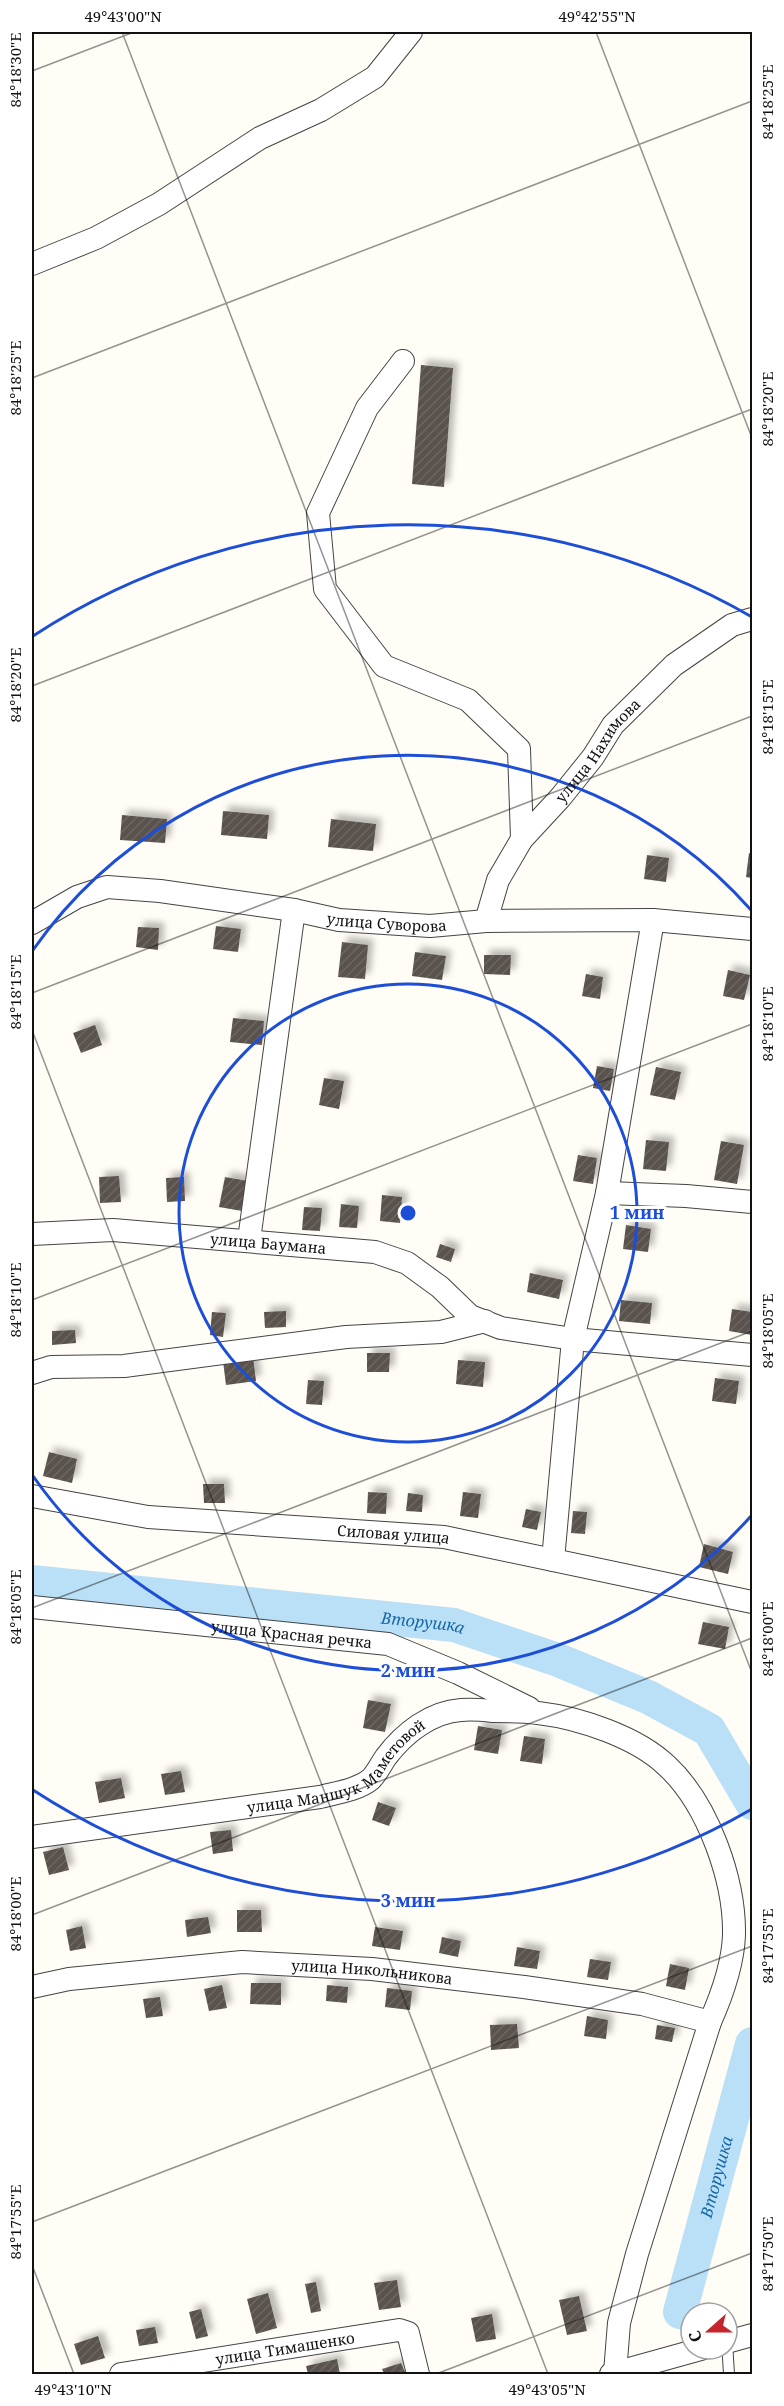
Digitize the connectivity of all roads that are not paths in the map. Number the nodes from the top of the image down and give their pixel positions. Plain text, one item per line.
1 (411, 32) edge
2 (32, 264) edge
3 (403, 362) dead end
4 (753, 619) edge
5 (522, 839) junction
6 (294, 910) junction
7 (653, 920) junction
8 (486, 921) junction
9 (32, 923) edge
10 (753, 929) edge
11 (607, 1193) junction
12 (753, 1202) edge
13 (32, 1234) edge
14 (249, 1240) junction
15 (485, 1322) junction
16 (573, 1339) junction
17 (753, 1354) edge
18 (32, 1373) edge
19 (32, 1496) edge
20 (553, 1560) junction
21 (753, 1602) edge
22 (32, 1608) edge
23 (539, 1713) junction
24 (32, 1837) edge
25 (32, 1988) edge
26 (710, 2022) junction
27 (679, 2355) edge
28 (121, 2374) edge
29 (418, 2374) edge
30 (613, 2374) edge

1 - 2 street
3 - 5 street
4 - 5 street, улица Нахимова
5 - 8 street, улица Нахимова
6 - 8 street, улица Суворова
6 - 9 street, улица Суворова
6 - 14 street
7 - 8 street, улица Суворова
7 - 10 street, улица Суворова
7 - 11 street
11 - 12 street
11 - 16 street
13 - 14 street, улица Баумана
14 - 15 street, улица Баумана
15 - 16 street, улица Баумана
15 - 18 street, улица Баумана
16 - 17 street, улица Баумана
16 - 20 street
19 - 20 street, Силовая улица
20 - 21 street, Силовая улица
22 - 23 street, улица Красная речка
23 - 24 street, улица Маншук Маметовой
23 - 26 street, улица Маншук Маметовой
25 - 26 street, улица Никольникова
26 - 30 street, улица Маншук Маметовой
27 - 30 street
28 - 29 street, улица Тимашенко

